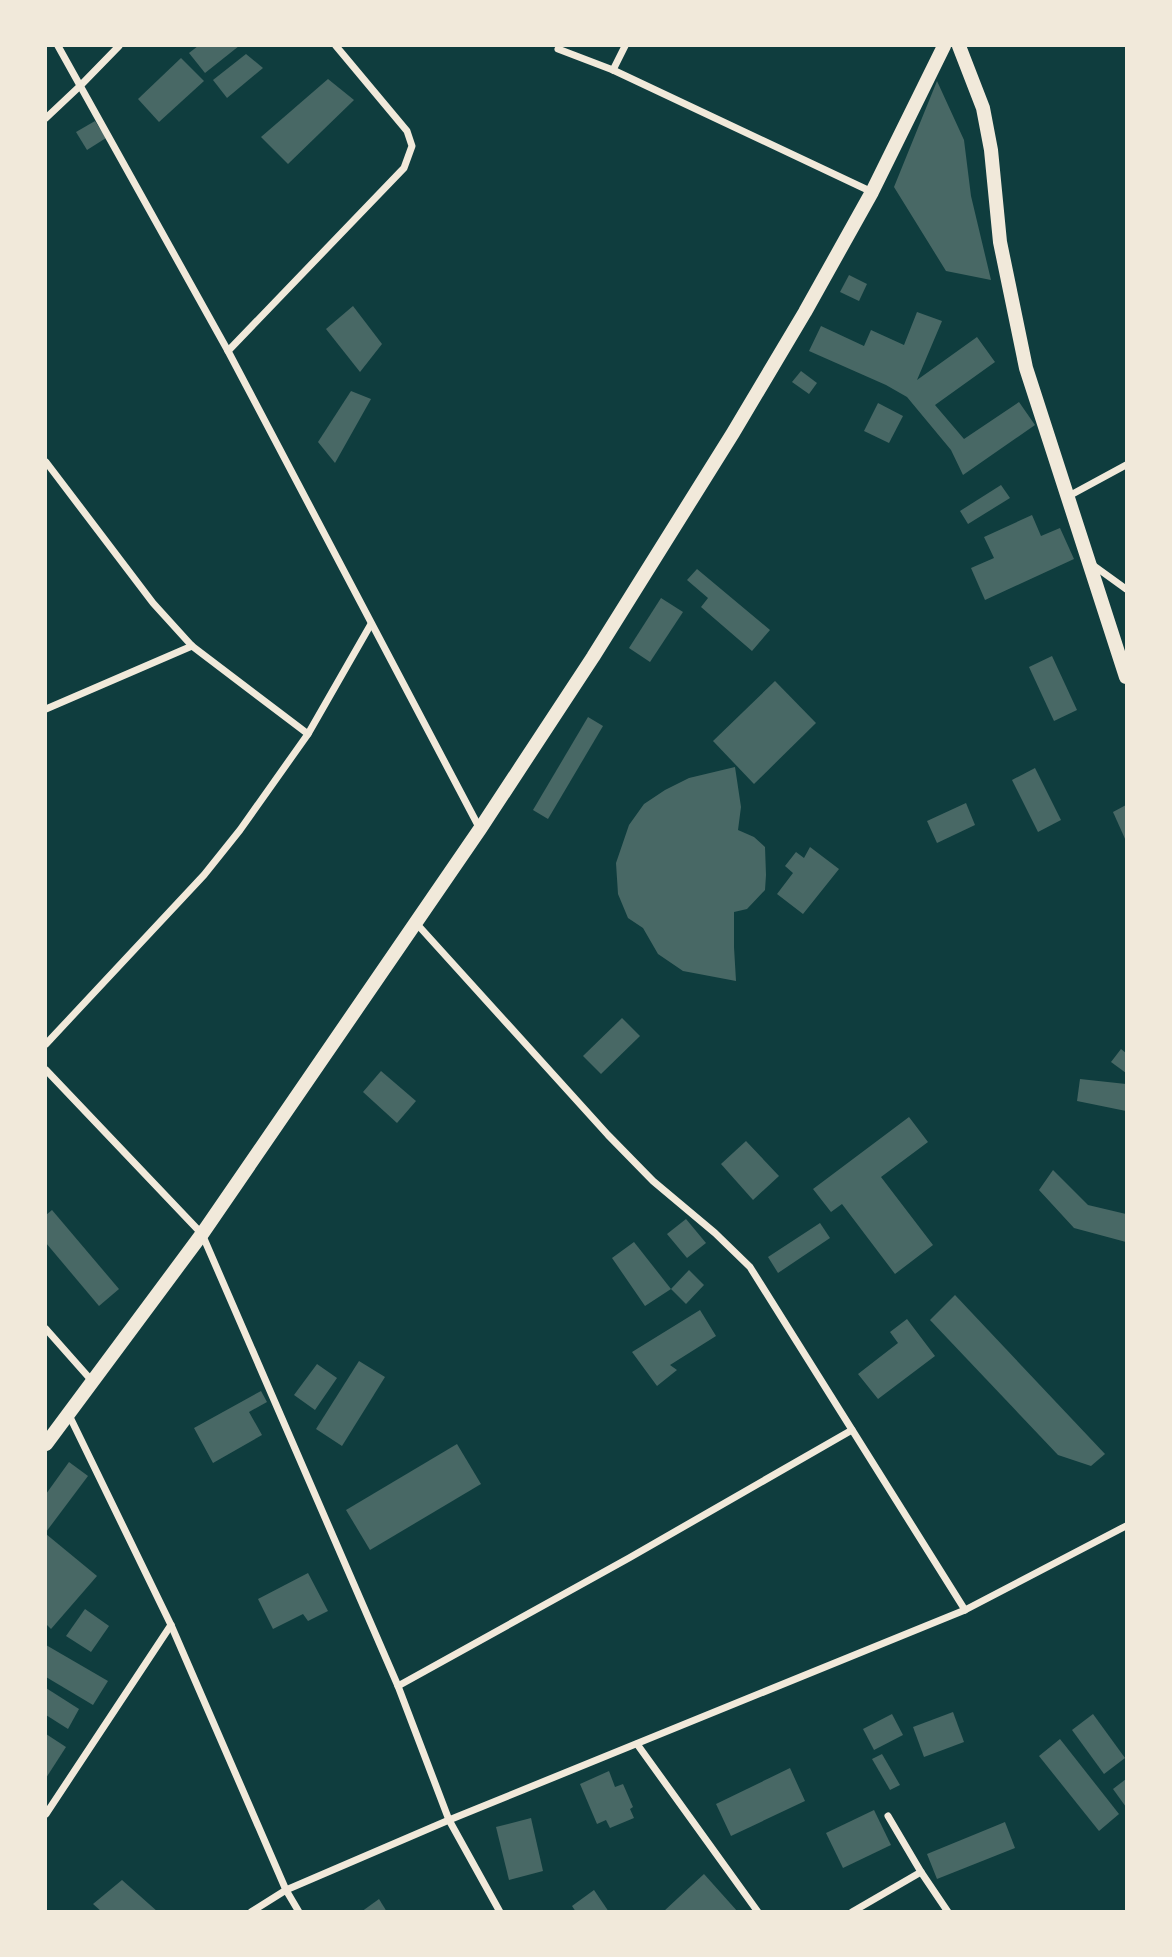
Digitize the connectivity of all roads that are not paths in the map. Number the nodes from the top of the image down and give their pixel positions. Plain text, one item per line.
1 (58, 46) edge
2 (119, 46) edge
3 (336, 46) edge
4 (625, 46) edge
5 (944, 46) edge
6 (959, 46) edge
7 (558, 49) dead end
8 (613, 71) junction
9 (81, 85) junction
10 (46, 118) edge
11 (872, 192) junction
12 (228, 351) junction
13 (46, 463) edge
14 (1126, 465) edge
15 (1067, 497) junction
16 (1088, 561) junction
17 (1126, 589) edge
18 (371, 624) junction
19 (192, 646) junction
20 (1126, 677) edge
21 (46, 709) edge
22 (308, 734) junction
23 (480, 829) junction
24 (416, 923) junction
25 (46, 1044) edge
26 (46, 1070) edge
27 (202, 1234) junction
28 (46, 1329) edge
29 (92, 1381) junction
30 (68, 1414) junction
31 (852, 1430) junction
32 (46, 1444) edge
33 (1126, 1526) edge
34 (965, 1610) junction
35 (171, 1625) junction
36 (398, 1686) junction
37 (637, 1744) junction
38 (46, 1814) edge
39 (888, 1816) dead end
40 (449, 1820) junction
41 (921, 1872) junction
42 (286, 1890) junction
43 (251, 1912) edge
44 (299, 1912) edge
45 (500, 1912) edge
46 (758, 1912) edge
47 (852, 1912) edge
48 (948, 1912) edge

1 - 9 street
2 - 9 street
3 - 12 street
4 - 8 street
5 - 11 main road
6 - 15 main road
7 - 8 street
8 - 11 street
9 - 10 street
9 - 12 street
11 - 23 main road
12 - 18 street
13 - 19 street
14 - 15 street
15 - 16 main road
16 - 17 street
16 - 20 main road
18 - 22 street
18 - 23 street
19 - 21 street
19 - 22 street
22 - 25 street
23 - 24 main road
24 - 27 main road
24 - 31 street
26 - 27 street
27 - 29 main road
27 - 36 street
28 - 29 street
29 - 30 main road
30 - 32 main road
30 - 35 street
31 - 34 street
31 - 36 street
33 - 34 street
34 - 37 street
35 - 38 street
35 - 42 street
36 - 40 street
37 - 40 street
37 - 46 street
39 - 41 street
40 - 42 street
40 - 45 street
41 - 47 street
41 - 48 street
42 - 43 street
42 - 44 street

